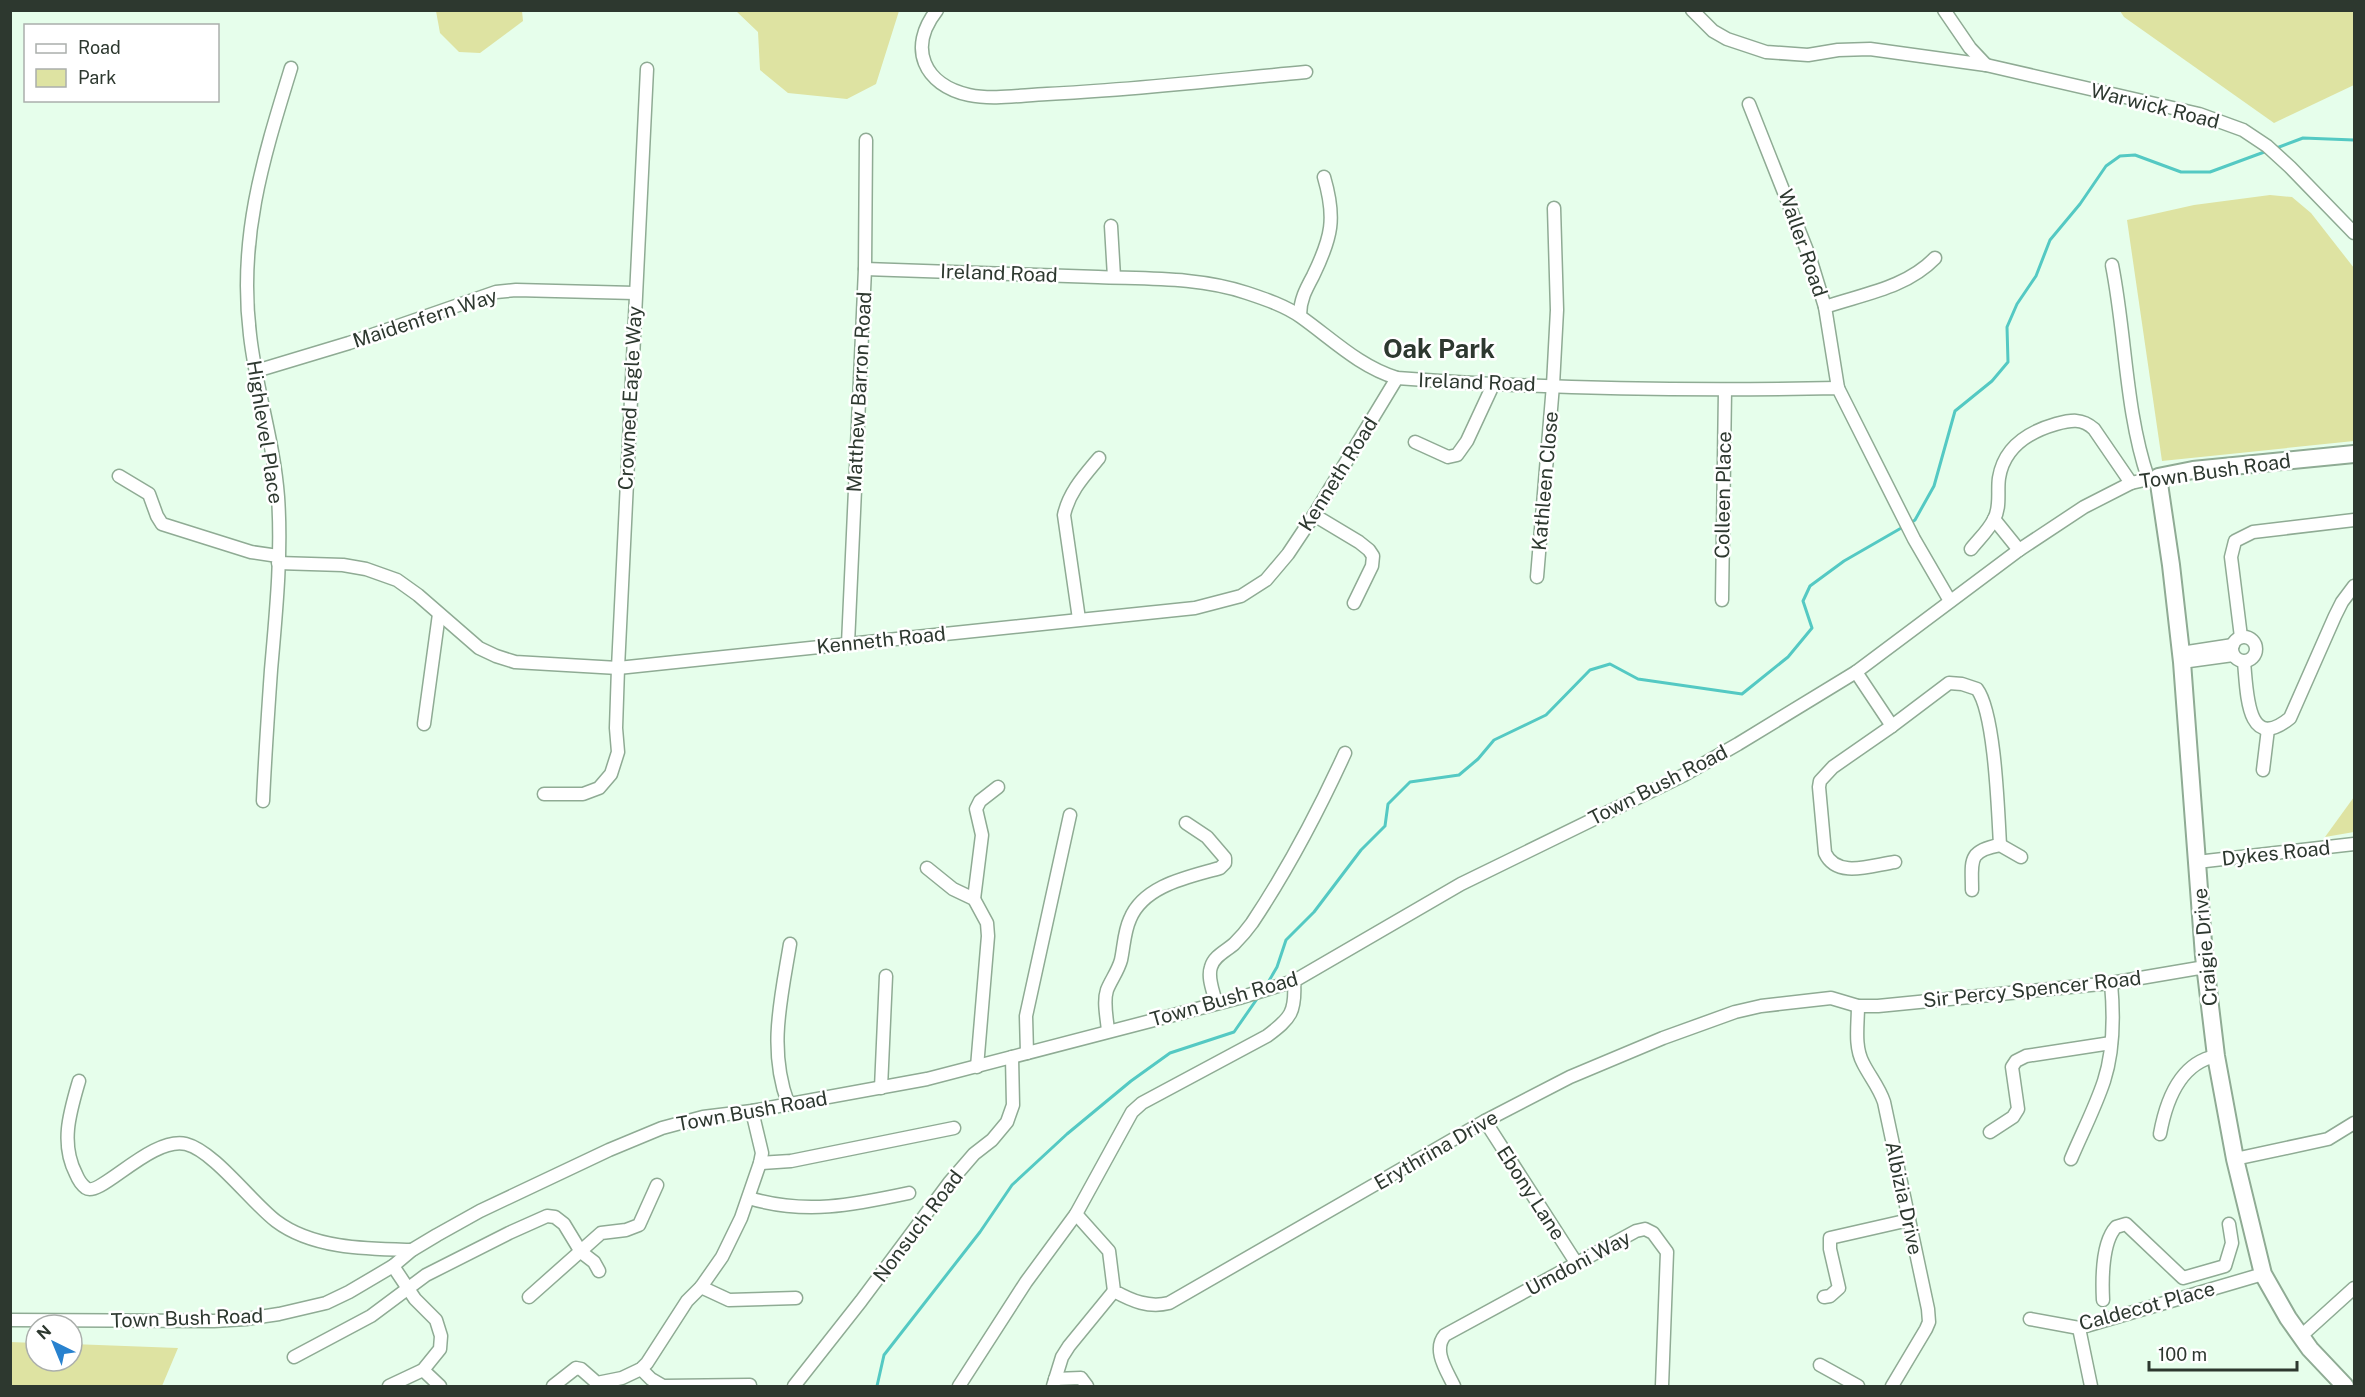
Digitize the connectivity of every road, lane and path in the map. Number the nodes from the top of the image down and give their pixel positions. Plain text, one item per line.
1 (937, 10) edge
2 (1692, 10) edge
3 (1944, 10) edge
4 (1986, 65) junction
5 (291, 68) dead end
6 (647, 69) dead end
7 (1306, 72) dead end
8 (1749, 104) dead end
9 (866, 140) dead end
10 (1324, 177) dead end
11 (1554, 208) dead end
12 (1110, 226) dead end
13 (2355, 233) edge
14 (1935, 258) dead end
15 (2112, 265) dead end
16 (865, 269) junction
17 (1114, 278) junction
18 (635, 293) junction
19 (1825, 307) junction
20 (1300, 315) junction
21 (255, 371) junction
22 (1397, 378) junction
23 (1493, 385) junction
24 (1553, 385) junction
25 (1838, 388) junction
26 (1725, 390) junction
27 (1415, 442) dead end
28 (2355, 454) edge
29 (1099, 458) dead end
30 (119, 476) dead end
31 (2153, 477) junction
32 (2131, 483) junction
33 (1314, 515) junction
34 (1994, 519) junction
35 (2355, 520) edge
36 (1971, 549) dead end
37 (2019, 550) junction
38 (278, 559) junction
39 (1537, 577) dead end
40 (2355, 586) edge
41 (1722, 600) dead end
42 (1950, 601) junction
43 (1354, 603) dead end
44 (438, 614) junction
45 (1079, 619) junction
46 (848, 644) junction
47 (2238, 650) junction
48 (2181, 658) junction
49 (618, 668) junction
50 (1856, 672) junction
51 (424, 724) dead end
52 (1892, 726) junction
53 (2268, 729) junction
54 (1345, 753) dead end
55 (2263, 770) dead end
56 (998, 788) dead end
57 (544, 794) dead end
58 (263, 801) dead end
59 (1070, 815) dead end
60 (1186, 823) dead end
61 (2355, 844) edge
62 (2000, 845) junction
63 (2021, 857) dead end
64 (1894, 862) dead end
65 (2197, 862) junction
66 (927, 868) dead end
67 (1972, 890) dead end
68 (974, 899) junction
69 (790, 944) dead end
70 (2200, 964) junction
71 (885, 976) dead end
72 (1294, 981) junction
73 (2111, 983) junction
74 (1216, 1003) junction
75 (1858, 1006) junction
76 (1108, 1031) junction
77 (2111, 1043) junction
78 (1027, 1053) junction
79 (2216, 1056) junction
80 (1012, 1057) junction
81 (977, 1067) junction
82 (78, 1081) dead end
83 (881, 1088) junction
84 (788, 1103) junction
85 (752, 1111) junction
86 (1485, 1121) junction
87 (2355, 1123) edge
88 (954, 1128) dead end
89 (1990, 1132) dead end
90 (2160, 1134) dead end
91 (2071, 1159) dead end
92 (2235, 1159) junction
93 (760, 1163) junction
94 (657, 1185) dead end
95 (909, 1193) dead end
96 (749, 1198) junction
97 (1076, 1214) junction
98 (1909, 1220) junction
99 (2229, 1224) dead end
100 (412, 1251) junction
101 (581, 1252) junction
102 (1577, 1264) junction
103 (393, 1266) junction
104 (599, 1271) dead end
105 (2263, 1274) junction
106 (2183, 1278) junction
107 (701, 1287) junction
108 (407, 1288) junction
109 (2355, 1288) edge
110 (1114, 1291) junction
111 (2188, 1295) junction
112 (529, 1297) dead end
113 (1824, 1297) dead end
114 (796, 1298) dead end
115 (2103, 1300) dead end
116 (2030, 1319) dead end
117 (10, 1320) edge
118 (2079, 1328) junction
119 (2301, 1336) junction
120 (294, 1357) dead end
121 (1820, 1365) dead end
122 (641, 1369) junction
123 (423, 1370) junction
124 (1054, 1383) edge
125 (750, 1385) dead end
126 (389, 1386) edge
127 (440, 1386) edge
128 (554, 1386) edge
129 (794, 1386) edge
130 (959, 1386) edge
131 (1088, 1386) edge
132 (1454, 1386) edge
133 (1662, 1386) edge
134 (1858, 1386) edge
135 (1892, 1386) edge
136 (2091, 1386) edge
137 (2345, 1386) edge

1 - 7 street
2 - 4 street, Warwick Road
3 - 4 street
4 - 13 street, Warwick Road
5 - 21 street, Highlevel Place
6 - 18 street, Crowned Eagle Way
8 - 19 street, Waller Road
9 - 16 street, Matthew Barron Road
10 - 20 street
11 - 24 street, Kathleen Close
12 - 17 street
14 - 19 street
15 - 31 street
16 - 17 street, Ireland Road
16 - 46 street, Matthew Barron Road
17 - 20 street, Ireland Road
18 - 21 street, Maidenfern Way
18 - 49 street, Crowned Eagle Way
19 - 25 street, Waller Road
20 - 22 street, Ireland Road
21 - 38 street, Highlevel Place
22 - 23 street, Ireland Road
22 - 33 street, Kenneth Road
23 - 24 street, Ireland Road
23 - 27 street
24 - 26 street, Ireland Road
24 - 39 street, Kathleen Close
25 - 26 street, Ireland Road
25 - 42 street
26 - 41 street, Colleen Place
28 - 31 street, Town Bush Road
29 - 45 street
30 - 38 street, Kenneth Road
31 - 32 street, Town Bush Road
31 - 48 street, Craigie Drive
32 - 34 street
32 - 37 street, Town Bush Road
33 - 43 street
33 - 45 street, Kenneth Road
34 - 36 street
34 - 37 street
35 - 47 street
37 - 42 street, Town Bush Road
38 - 44 street, Kenneth Road
38 - 58 street, Highlevel Place
40 - 53 street
42 - 50 street, Town Bush Road
44 - 49 street, Kenneth Road
44 - 51 street
45 - 46 street, Kenneth Road
46 - 49 street, Kenneth Road
47 - 48 street
47 - 53 street
48 - 65 street, Craigie Drive
49 - 57 street, Crowned Eagle Way
50 - 52 street
50 - 72 street, Town Bush Road
52 - 62 street
52 - 64 street
53 - 55 street
54 - 74 street
56 - 68 street
59 - 78 street
60 - 76 street
61 - 65 street, Dykes Road
62 - 63 street
62 - 67 street
65 - 70 street, Craigie Drive
66 - 68 street
68 - 81 street
69 - 84 street
70 - 73 street, Sir Percy Spencer Road
70 - 79 street, Craigie Drive
71 - 83 street
72 - 74 street, Town Bush Road
72 - 97 street
73 - 75 street, Sir Percy Spencer Road
73 - 77 street
74 - 76 street, Town Bush Road
75 - 86 street, Erythrina Drive
75 - 98 street, Albizia Drive
76 - 78 street, Town Bush Road
77 - 89 street
77 - 91 street
78 - 80 street, Town Bush Road
79 - 90 street
79 - 92 street, Craigie Drive
80 - 81 street, Town Bush Road
80 - 129 street, Nonsuch Road
81 - 83 street, Town Bush Road
82 - 100 street
83 - 84 street, Town Bush Road
84 - 85 street, Town Bush Road
85 - 93 street
85 - 100 street, Town Bush Road
86 - 102 street, Ebony Lane
86 - 110 street, Erythrina Drive
87 - 92 street
88 - 93 street
92 - 105 street, Craigie Drive
93 - 96 street
94 - 101 street
95 - 96 street
96 - 107 street
97 - 110 street
97 - 130 street
98 - 113 street
98 - 135 street, Albizia Drive
99 - 106 street
100 - 103 street, Town Bush Road
101 - 104 street
101 - 108 street
101 - 112 street
102 - 132 street, Umdoni Way
102 - 133 street, Umdoni Way
103 - 108 street
103 - 117 street, Town Bush Road
105 - 111 street, Caldecot Place
105 - 119 street, Craigie Drive
106 - 111 street
106 - 115 street
107 - 114 street
107 - 122 street
108 - 120 street
108 - 123 street
109 - 119 street
110 - 124 street
111 - 118 street, Caldecot Place
116 - 118 street, Caldecot Place
118 - 136 street
119 - 137 street, Craigie Drive
121 - 134 street
122 - 125 street
122 - 128 street
123 - 126 street
123 - 127 street
124 - 131 street

